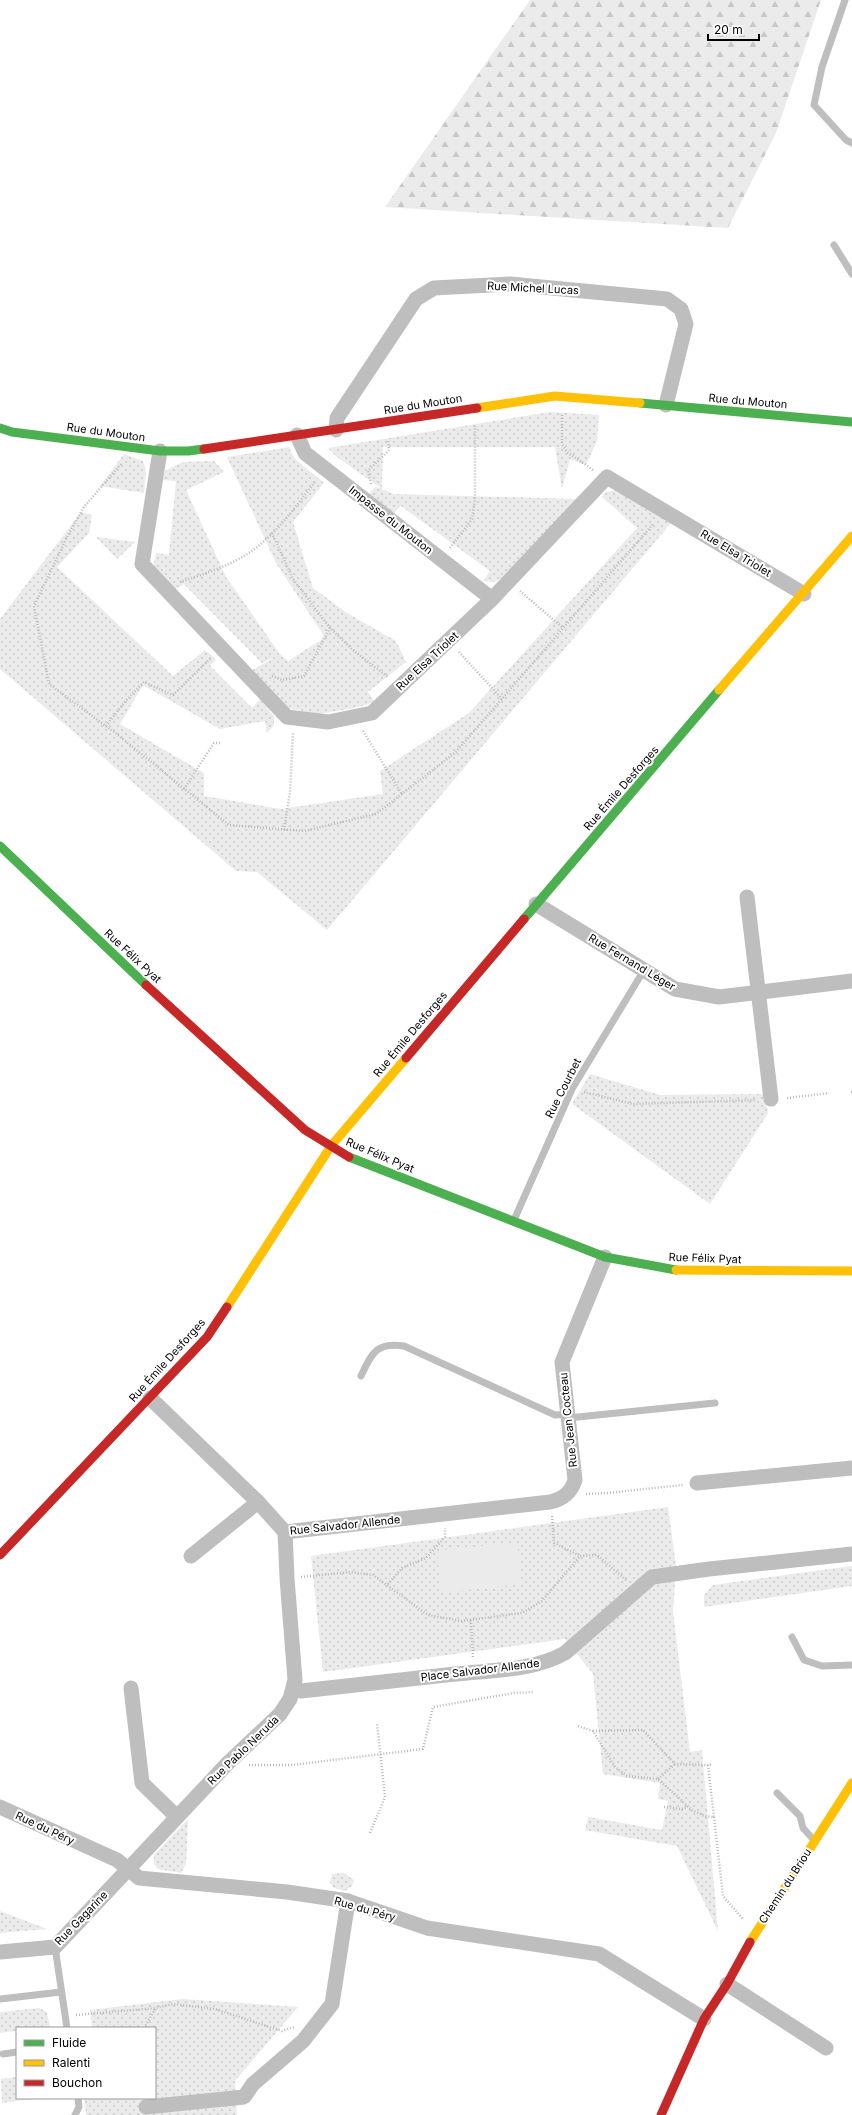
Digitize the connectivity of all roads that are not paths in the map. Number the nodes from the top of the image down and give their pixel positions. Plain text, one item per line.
1 (845, 0) edge
2 (852, 143) edge
3 (834, 245) dead end
4 (852, 274) edge
5 (666, 405) junction
6 (852, 422) edge
7 (0, 428) edge
8 (336, 430) junction
9 (297, 435) junction
10 (160, 451) junction
11 (852, 536) edge
12 (804, 594) junction
13 (492, 599) junction
14 (0, 846) edge
15 (747, 897) dead end
16 (536, 904) junction
17 (644, 970) junction
18 (852, 981) edge
19 (758, 992) junction
20 (771, 1099) road end
21 (331, 1146) junction
22 (514, 1221) junction
23 (606, 1257) junction
24 (852, 1271) edge
25 (361, 1376) dead end
26 (150, 1398) junction
27 (715, 1403) dead end
28 (568, 1416) junction
29 (852, 1468) edge
30 (697, 1483) road end
31 (568, 1494) joint
32 (258, 1502) junction
33 (285, 1532) junction
34 (852, 1554) edge
35 (0, 1555) edge
36 (191, 1556) dead end
37 (792, 1637) dead end
38 (852, 1665) edge
39 (131, 1688) dead end
40 (293, 1689) junction
41 (850, 1789) edge
42 (777, 1793) dead end
43 (0, 1807) edge
44 (177, 1817) junction
45 (815, 1842) junction
46 (128, 1868) junction
47 (348, 1901) junction
48 (54, 1947) junction
49 (0, 1952) edge
50 (727, 1984) junction
51 (61, 1992) junction
52 (0, 1999) edge
53 (704, 2019) junction
54 (67, 2027) edge
55 (826, 2048) dead end
56 (16, 2052) edge
57 (3, 2054) dead end
58 (78, 2099) edge
59 (146, 2107) dead end
60 (75, 2115) edge
61 (661, 2115) edge

1 - 2 lane
3 - 4 lane
5 - 6 street, Rue du Mouton
5 - 8 street, Rue du Mouton
5 - 8 street, Rue Michel Lucas
7 - 10 street, Rue du Mouton
8 - 9 street, Rue du Mouton
9 - 10 street, Rue du Mouton
9 - 13 street, Impasse du Mouton
10 - 13 street, Rue Elsa Triolet
11 - 12 street, Rue Émile Desforges
12 - 13 street, Rue Elsa Triolet
12 - 16 street, Rue Émile Desforges
14 - 21 street, Rue Félix Pyat
15 - 19 street
16 - 17 street, Rue Fernand Léger
16 - 21 street, Rue Émile Desforges
17 - 19 street, Rue Fernand Léger
17 - 22 lane, Rue Courbet
18 - 19 street, Rue Fernand Léger
19 - 20 street
21 - 22 street, Rue Félix Pyat
21 - 26 street, Rue Émile Desforges
22 - 23 street, Rue Félix Pyat
23 - 24 street, Rue Félix Pyat
23 - 28 street, Rue Jean Cocteau
25 - 28 lane
26 - 32 street, Rue Salvador Allende
26 - 35 street, Rue Émile Desforges
27 - 28 lane
28 - 31 street, Rue Jean Cocteau
29 - 30 street
31 - 33 street, Rue Salvador Allende
32 - 33 street, Rue Salvador Allende
32 - 36 street
33 - 40 street, Rue Pablo Neruda
34 - 40 street, Place Salvador Allende
37 - 38 lane
39 - 44 street
40 - 44 street, Rue Pablo Neruda
41 - 45 street, Chemin du Briou
42 - 45 lane
43 - 46 street, Rue du Péry
44 - 46 street, Rue Pablo Neruda
45 - 50 street, Chemin du Briou
46 - 47 street, Rue du Péry
46 - 48 street, Rue Gagarine
47 - 53 street, Rue du Péry
47 - 59 street
48 - 49 street, Rue Gagarine
48 - 51 lane
50 - 53 street, Chemin du Briou
50 - 55 street
51 - 52 lane
51 - 54 lane
53 - 61 street, Chemin du Briou
56 - 57 lane
58 - 60 lane

